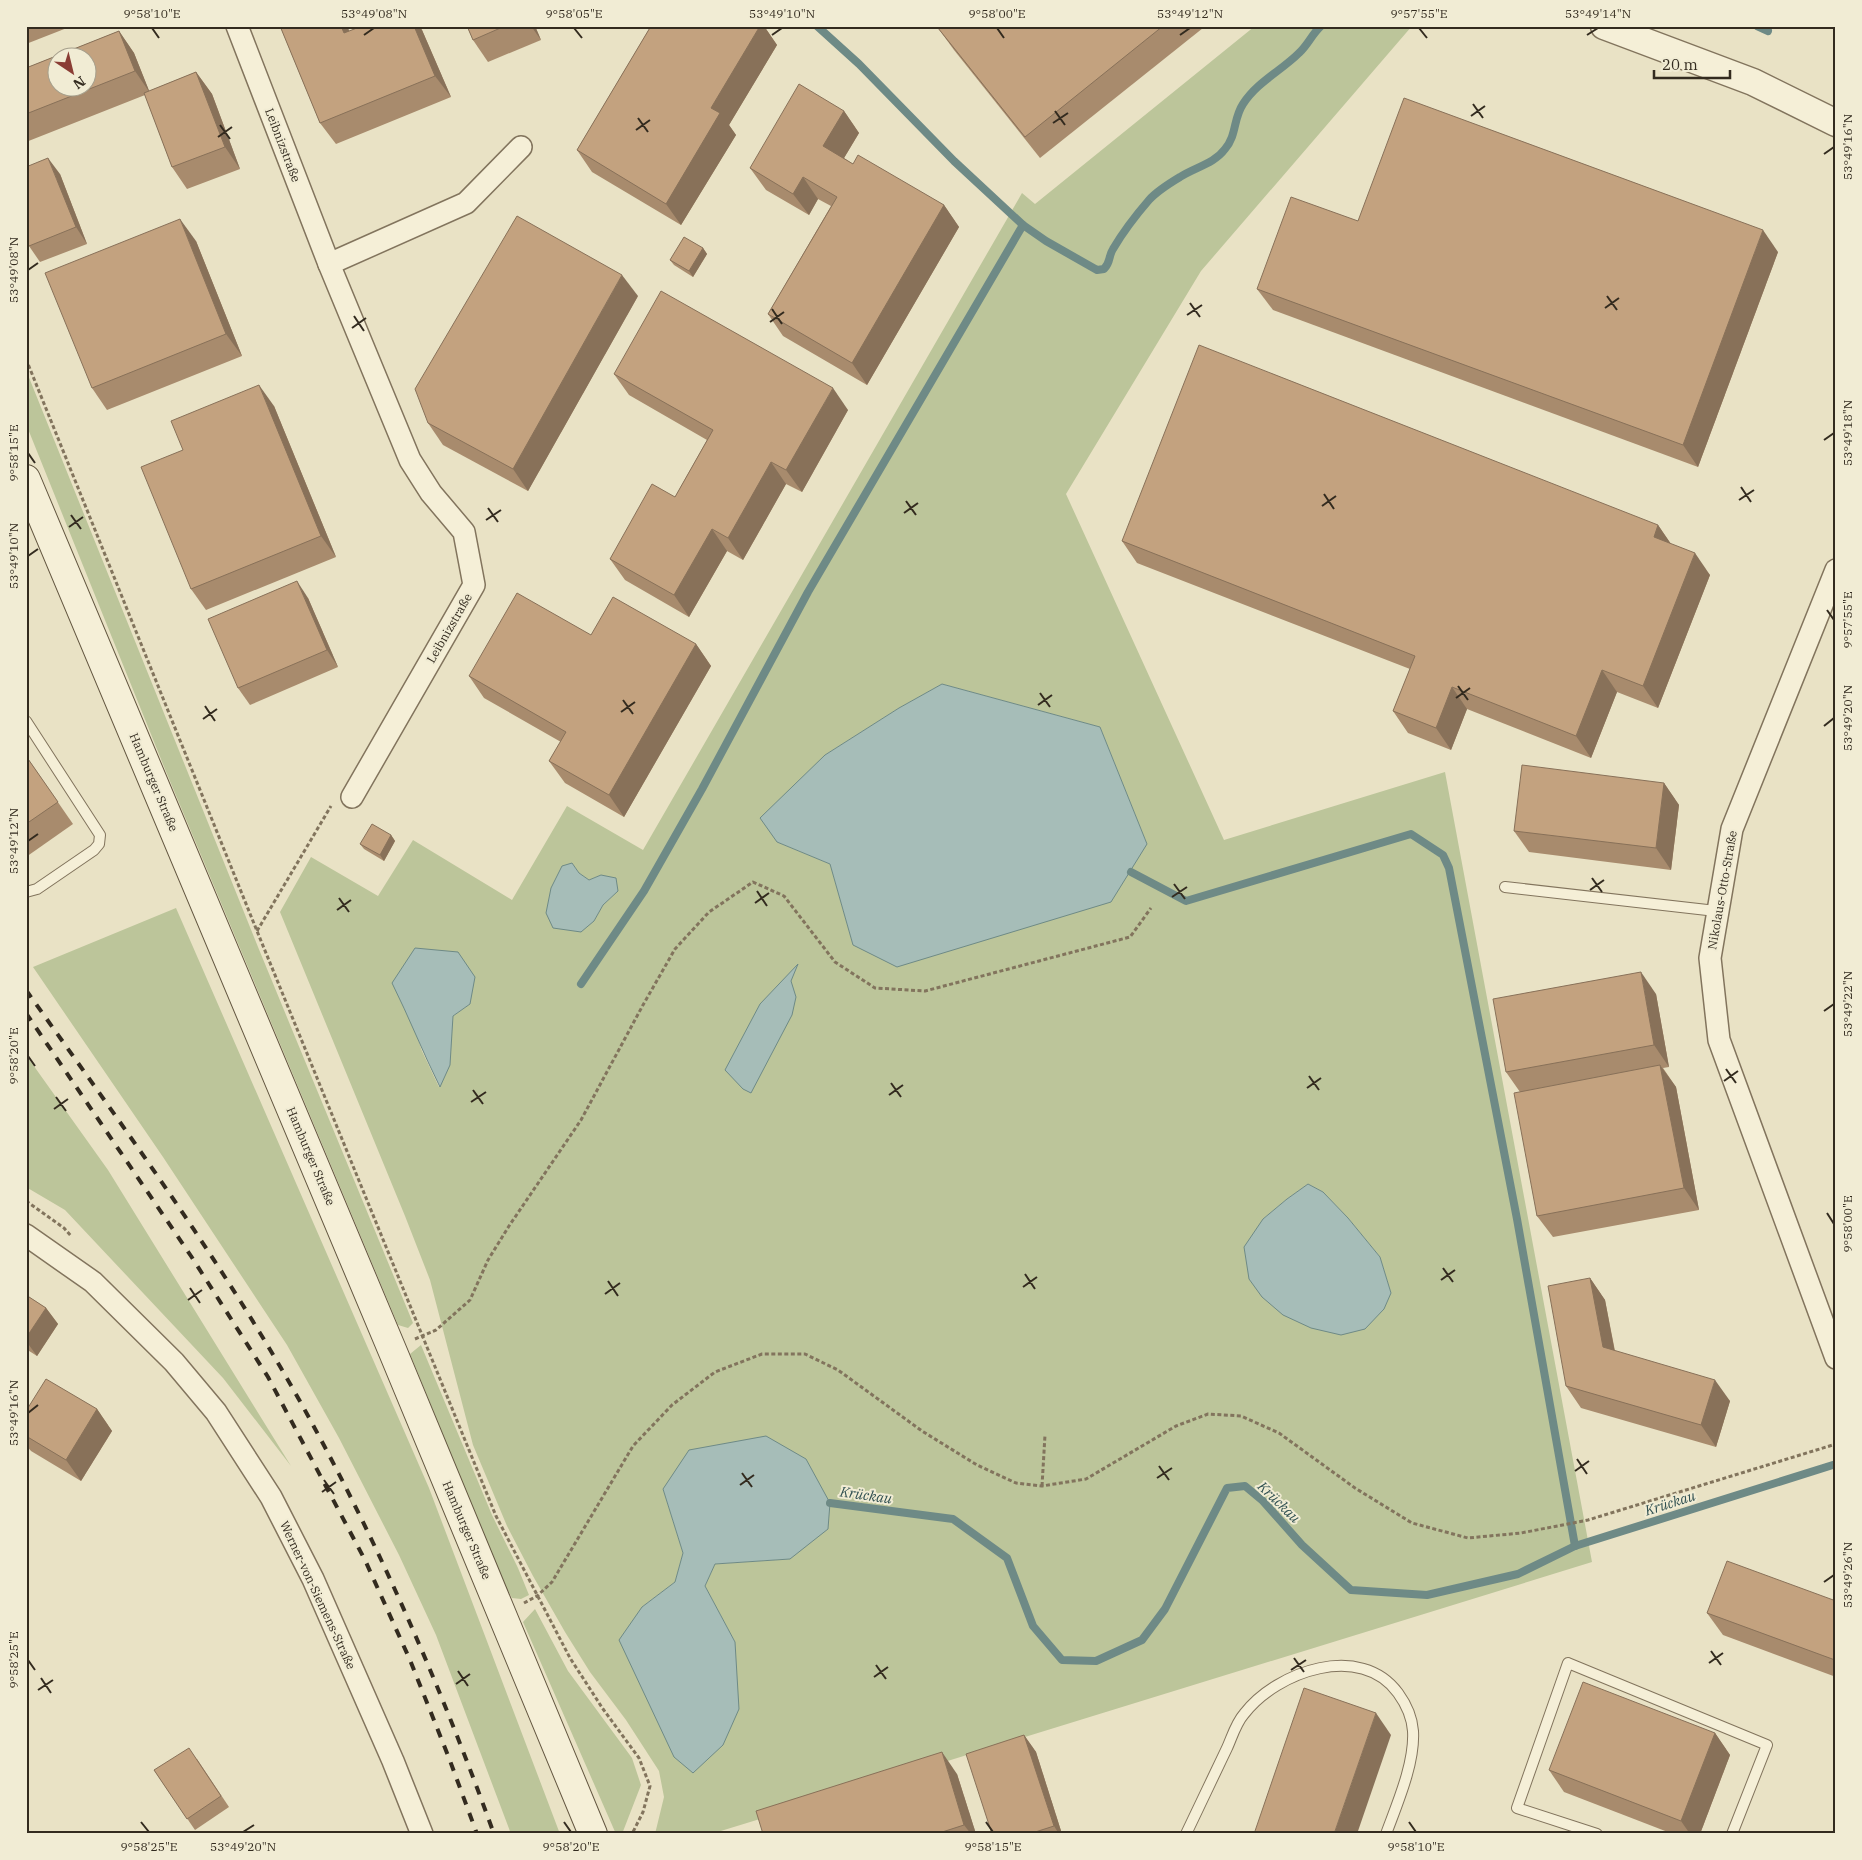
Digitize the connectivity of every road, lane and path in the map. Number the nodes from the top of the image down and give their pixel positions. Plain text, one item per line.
1 (237, 26) edge
2 (1604, 26) edge
3 (1836, 123) edge
4 (521, 147) dead end
5 (329, 264) junction
6 (26, 359) edge
7 (26, 479) edge
8 (1836, 570) edge
9 (26, 721) edge
10 (352, 797) joint
11 (1505, 887) dead end
12 (26, 892) edge
13 (1151, 908) dead end
14 (1716, 911) junction
15 (257, 931) junction
16 (26, 1235) edge
17 (423, 1335) junction
18 (393, 1352) junction
19 (1836, 1358) edge
20 (1045, 1435) dead end
21 (1836, 1444) edge
22 (1042, 1486) junction
23 (537, 1596) junction
24 (502, 1616) junction
25 (422, 1834) edge
26 (593, 1834) edge
27 (632, 1834) edge
28 (1186, 1834) edge
29 (1386, 1834) edge
30 (1597, 1834) edge
31 (1732, 1834) edge

1 - 5 street, Leibnizstraße
2 - 3 street
4 - 5 street
5 - 10 street, Leibnizstraße
6 - 15 path
7 - 18 main road, Hamburger Straße
8 - 14 street, Nikolaus-Otto-Straße
9 - 12 lane
10 - 15 path
11 - 14 lane
13 - 17 path
14 - 19 street, Nikolaus-Otto-Straße
15 - 17 path
16 - 25 street, Werner-von-Siemens-Straße
17 - 18 path
17 - 23 path
18 - 24 main road, Hamburger Straße
20 - 22 path
21 - 22 path
22 - 23 path
23 - 24 path
23 - 27 path
24 - 26 main road, Hamburger Straße
28 - 29 lane
30 - 31 lane

